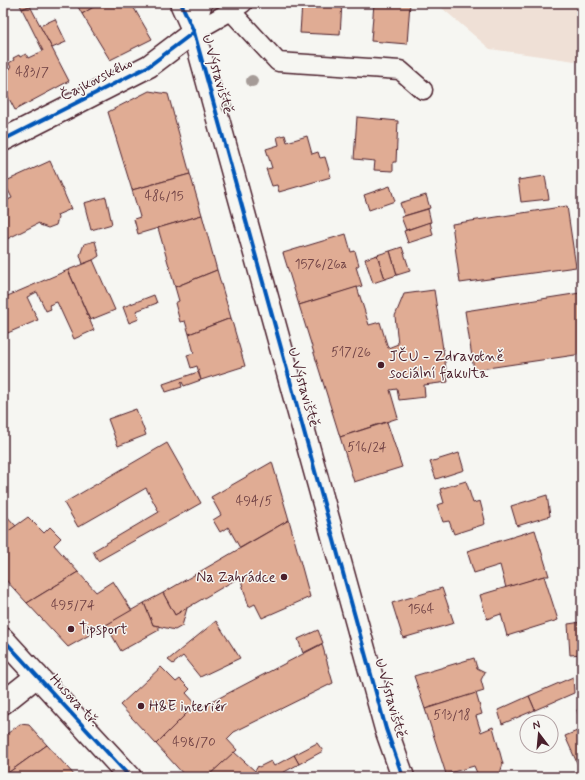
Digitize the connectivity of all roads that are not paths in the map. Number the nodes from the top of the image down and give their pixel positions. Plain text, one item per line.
1 (181, 3) edge
2 (203, 3) edge
3 (237, 7) edge
4 (194, 32) junction
5 (423, 90) dead end
6 (3, 140) edge
7 (3, 639) edge
8 (37, 676) junction
9 (3, 703) edge
10 (130, 777) edge
11 (403, 777) edge

1 - 4 street, U Výstaviště
2 - 4 lane
3 - 4 lane, Čajkovského
3 - 5 lane
4 - 6 street, Čajkovského
4 - 11 street, U Výstaviště
7 - 8 street, Husova tř.
8 - 9 street
8 - 10 street, Husova tř.

